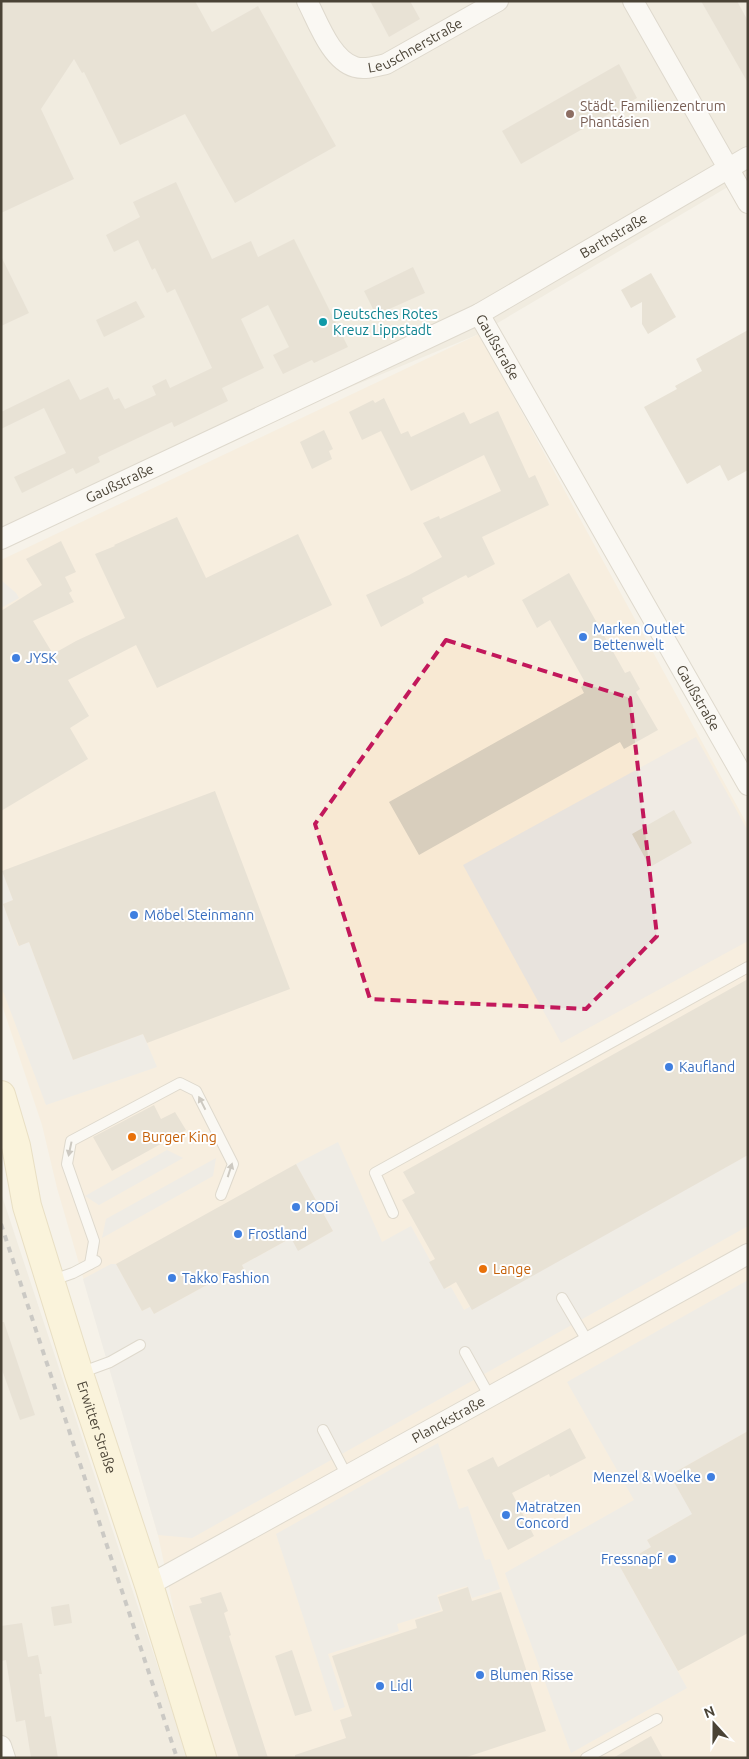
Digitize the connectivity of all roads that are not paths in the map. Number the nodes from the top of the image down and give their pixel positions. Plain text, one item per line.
1 (307, 1) edge
2 (498, 1) edge
3 (633, 1) edge
4 (748, 157) edge
5 (728, 168) junction
6 (748, 204) edge
7 (479, 314) junction
8 (1, 539) edge
9 (748, 785) edge
10 (748, 967) edge
11 (1, 1095) edge
12 (221, 1195) dead end
13 (393, 1213) dead end
14 (748, 1254) edge
15 (50, 1281) junction
16 (562, 1298) dead end
17 (588, 1342) junction
18 (140, 1345) dead end
19 (464, 1352) dead end
20 (79, 1374) junction
21 (490, 1397) junction
22 (322, 1430) dead end
23 (347, 1476) junction
24 (149, 1585) junction
25 (657, 1719) dead end
26 (1, 1746) edge
27 (5, 1758) edge
28 (202, 1758) edge
29 (586, 1758) edge

1 - 2 street, Leuschnerstraße
3 - 5 street
4 - 5 street, Barthstraße
5 - 6 street
5 - 7 street, Barthstraße
7 - 8 street, Gaußstraße
7 - 9 street, Gaußstraße
10 - 13 lane
11 - 15 main road, Erwitter Straße
12 -> 15 lane
14 - 17 street, Planckstraße
15 - 20 main road, Erwitter Straße
16 - 17 lane
17 - 21 street, Planckstraße
18 - 20 lane
19 - 21 lane
20 - 24 main road, Erwitter Straße
21 - 23 street, Planckstraße
22 - 23 lane
23 - 24 street, Planckstraße
24 - 28 main road, Erwitter Straße
25 - 29 lane
26 - 27 street

